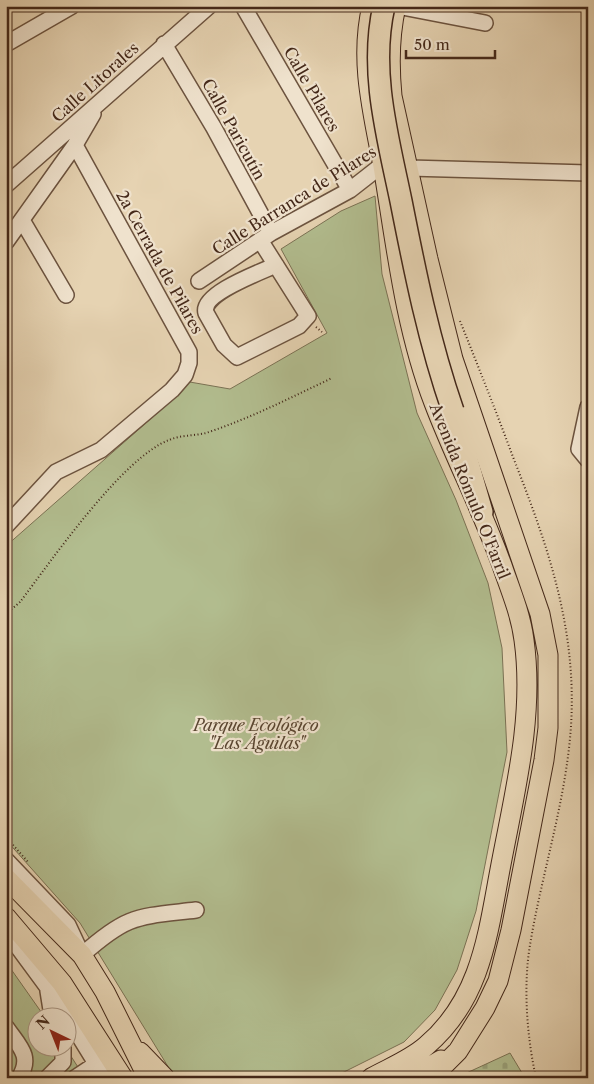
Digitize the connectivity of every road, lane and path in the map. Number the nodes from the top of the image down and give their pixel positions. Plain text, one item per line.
1 (72, 6) edge
2 (209, 6) edge
3 (244, 6) edge
4 (372, 6) edge
5 (384, 6) edge
6 (396, 6) edge
7 (485, 23) dead end
8 (6, 44) edge
9 (164, 44) junction
10 (98, 106) junction
11 (75, 145) junction
12 (382, 165) junction
13 (410, 173) junction
14 (588, 174) edge
15 (385, 184) junction
16 (6, 185) edge
17 (350, 190) junction
18 (22, 220) junction
19 (266, 236) junction
20 (6, 242) edge
21 (276, 264) junction
22 (199, 281) dead end
23 (66, 295) dead end
24 (332, 378) dead end
25 (588, 407) edge
26 (588, 460) edge
27 (482, 512) junction
28 (6, 526) edge
29 (6, 614) edge
30 (6, 860) edge
31 (6, 878) edge
32 (196, 910) dead end
33 (6, 918) edge
34 (6, 931) edge
35 (82, 955) junction
36 (48, 988) junction
37 (51, 1006) edge
38 (60, 1006) edge
39 (6, 1027) edge
40 (78, 1035) edge
41 (466, 1038) junction
42 (131, 1044) junction
43 (63, 1056) edge
44 (96, 1064) junction
45 (19, 1078) edge
46 (47, 1078) edge
47 (75, 1078) edge
48 (105, 1078) edge
49 (123, 1078) edge
50 (148, 1078) edge
51 (166, 1078) edge
52 (371, 1078) edge
53 (410, 1078) edge
54 (432, 1078) edge

1 - 8 street
2 - 9 street, Calle Litorales
3 - 17 street, Calle Pilares
4 - 12 main road, Avenida Rómulo O'Farril
5 - 27 highway, bridge
6 - 7 street
6 - 13 main road, Avenida Rómulo O'Farril
9 - 10 street, Calle Litorales
9 - 19 street, Calle Paricutín
10 - 11 street
10 - 16 street, Calle Litorales
11 - 18 street
11 - 28 street, 2a Cerrada de Pilares
12 - 13 street, Calle Barranca de Pilares
12 - 15 main road, Avenida Rómulo O'Farril
12 - 17 street, Calle Barranca de Pilares
13 - 14 street, Calle Barranca de Pilares
13 - 15 main road
13 - 41 main road, Avenida Rómulo O'Farril
15 - 27 main road, Avenida Rómulo O'Farril
17 - 19 street, Calle Barranca de Pilares
18 - 20 street
18 - 23 street
19 - 21 street, Calle Paricutín
19 - 22 street, Calle Barranca de Pilares
21 - 21 street, Calle Paricutín
24 - 29 path
25 - 26 street
27 - 52 main road, Avenida Rómulo O'Farril
30 - 35 street
31 - 35 main road
32 - 35 street
33 - 49 main road
34 - 36 street
35 - 42 main road
36 - 37 street
36 - 38 street
39 - 45 street
40 - 44 street
41 - 53 main road
41 - 54 main road, Avenida Rómulo O'Farril
42 - 50 main road
42 - 51 main road
43 - 46 street
44 - 47 street
44 - 48 street

